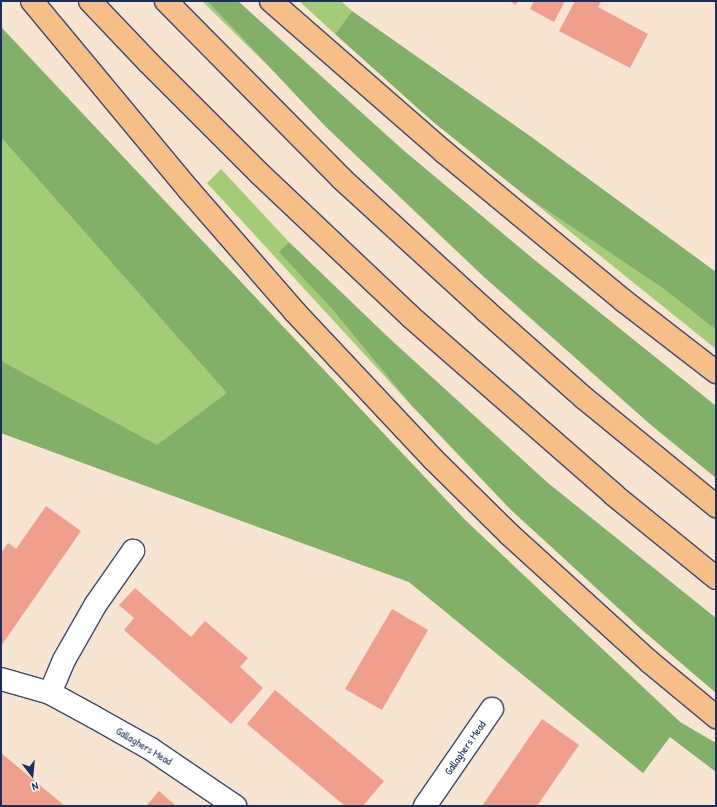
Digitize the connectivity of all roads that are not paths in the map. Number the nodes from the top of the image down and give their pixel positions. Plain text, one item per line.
1 (32, 1) edge
2 (90, 1) edge
3 (166, 1) edge
4 (271, 1) edge
5 (716, 372) edge
6 (716, 506) edge
7 (133, 551) dead end
8 (716, 578) edge
9 (1, 679) edge
10 (50, 693) junction
11 (492, 709) dead end
12 (716, 717) edge
13 (235, 806) edge
14 (425, 806) edge

1 - 12 highway
2 - 8 highway
3 - 6 highway
4 - 5 highway
7 - 10 street
9 - 10 street, Gallaghers Mead
10 - 13 street, Gallaghers Mead
11 - 14 street, Gallaghers Mead

